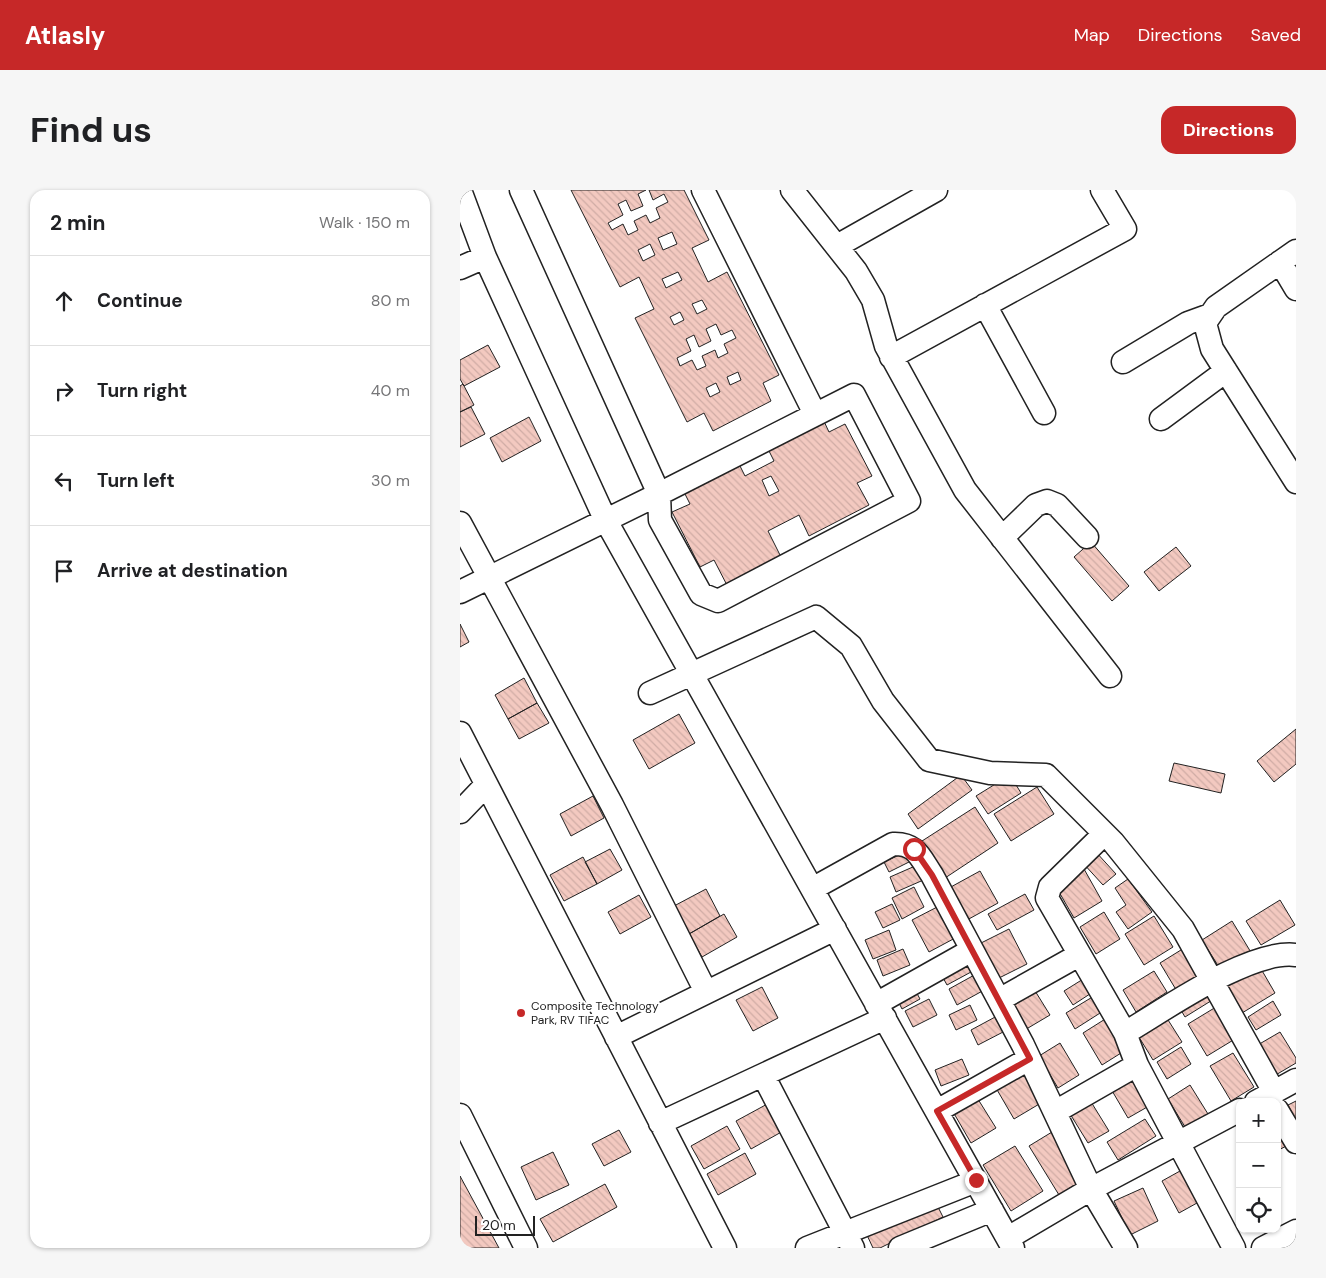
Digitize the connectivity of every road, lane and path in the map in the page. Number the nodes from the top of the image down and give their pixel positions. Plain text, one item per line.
1 (460, 190) edge
2 (522, 190) edge
3 (703, 190) edge
4 (792, 190) edge
5 (1102, 190) edge
6 (930, 191) edge
7 (837, 246) junction
8 (1288, 256) edge
9 (485, 257) junction
10 (460, 268) edge
11 (1296, 289) edge
12 (986, 305) junction
13 (1210, 315) junction
14 (891, 357) junction
15 (1123, 362) dead end
16 (1226, 371) junction
17 (1044, 413) dead end
18 (815, 414) junction
19 (1161, 419) dead end
20 (1296, 482) edge
21 (659, 494) junction
22 (605, 519) junction
23 (460, 523) edge
24 (1087, 537) dead end
25 (1002, 538) junction
26 (490, 577) junction
27 (460, 592) edge
28 (691, 673) junction
29 (1110, 676) dead end
30 (650, 693) dead end
31 (460, 733) edge
32 (486, 785) junction
33 (460, 812) edge
34 (1104, 834) junction
35 (812, 889) junction
36 (835, 929) junction
37 (972, 950) junction
38 (1079, 955) junction
39 (1296, 955) edge
40 (1212, 982) junction
41 (706, 992) junction
42 (999, 1000) junction
43 (880, 1011) junction
44 (1125, 1033) junction
45 (616, 1037) junction
46 (1030, 1059) junction
47 (1137, 1065) junction
48 (763, 1075) junction
49 (1296, 1080) edge
50 (1268, 1098) edge
51 (1272, 1098) edge
52 (937, 1111) junction
53 (1055, 1112) junction
54 (1236, 1112) edge
55 (460, 1115) edge
56 (1281, 1119) edge
57 (660, 1123) junction
58 (1178, 1142) junction
59 (1296, 1142) edge
60 (976, 1180) junction
61 (1091, 1189) junction
62 (992, 1210) junction
63 (1296, 1231) edge
64 (849, 1240) edge
65 (1010, 1243) edge
66 (526, 1248) edge
67 (725, 1248) edge
68 (807, 1248) edge
69 (900, 1248) edge
70 (1126, 1248) edge
71 (1234, 1248) edge
72 (1263, 1248) edge

1 - 9 street
2 - 21 street
3 - 18 street
4 - 7 street
5 - 12 street
6 - 7 street
7 - 14 street
8 - 11 street
8 - 13 street
9 - 10 street
9 - 22 street
12 - 14 street
12 - 17 street
13 - 15 street
13 - 16 street
14 - 25 street
16 - 19 street
16 - 20 street
18 - 21 street
18 - 21 street
21 - 22 street
22 - 26 street
22 - 28 street
23 - 26 street
24 - 25 street
25 - 29 street
26 - 27 street
26 - 41 street
28 - 30 street
28 - 34 street
28 - 35 street
31 - 32 street
32 - 33 street
32 - 45 street
34 - 38 street
34 - 40 street
35 - 36 street
35 - 37 street
36 - 41 street
36 - 43 street
37 - 42 street
37 - 43 street
38 - 42 street
38 - 44 street
39 - 40 street
40 - 44 street
40 - 50 street
41 - 45 street
42 - 46 street
43 - 48 street
43 - 52 street
44 - 47 street
45 - 57 street
46 - 52 street
46 - 53 street
47 - 53 street
47 - 58 street
48 - 57 street
48 - 64 street
49 - 51 street
52 - 60 street
53 - 61 street
54 - 58 street
55 - 66 street
56 - 59 street
57 - 67 street
58 - 61 street
58 - 71 street
60 - 62 street
60 - 64 street
61 - 65 street
61 - 70 street
62 - 65 street
62 - 69 street
63 - 72 street
64 - 68 street

